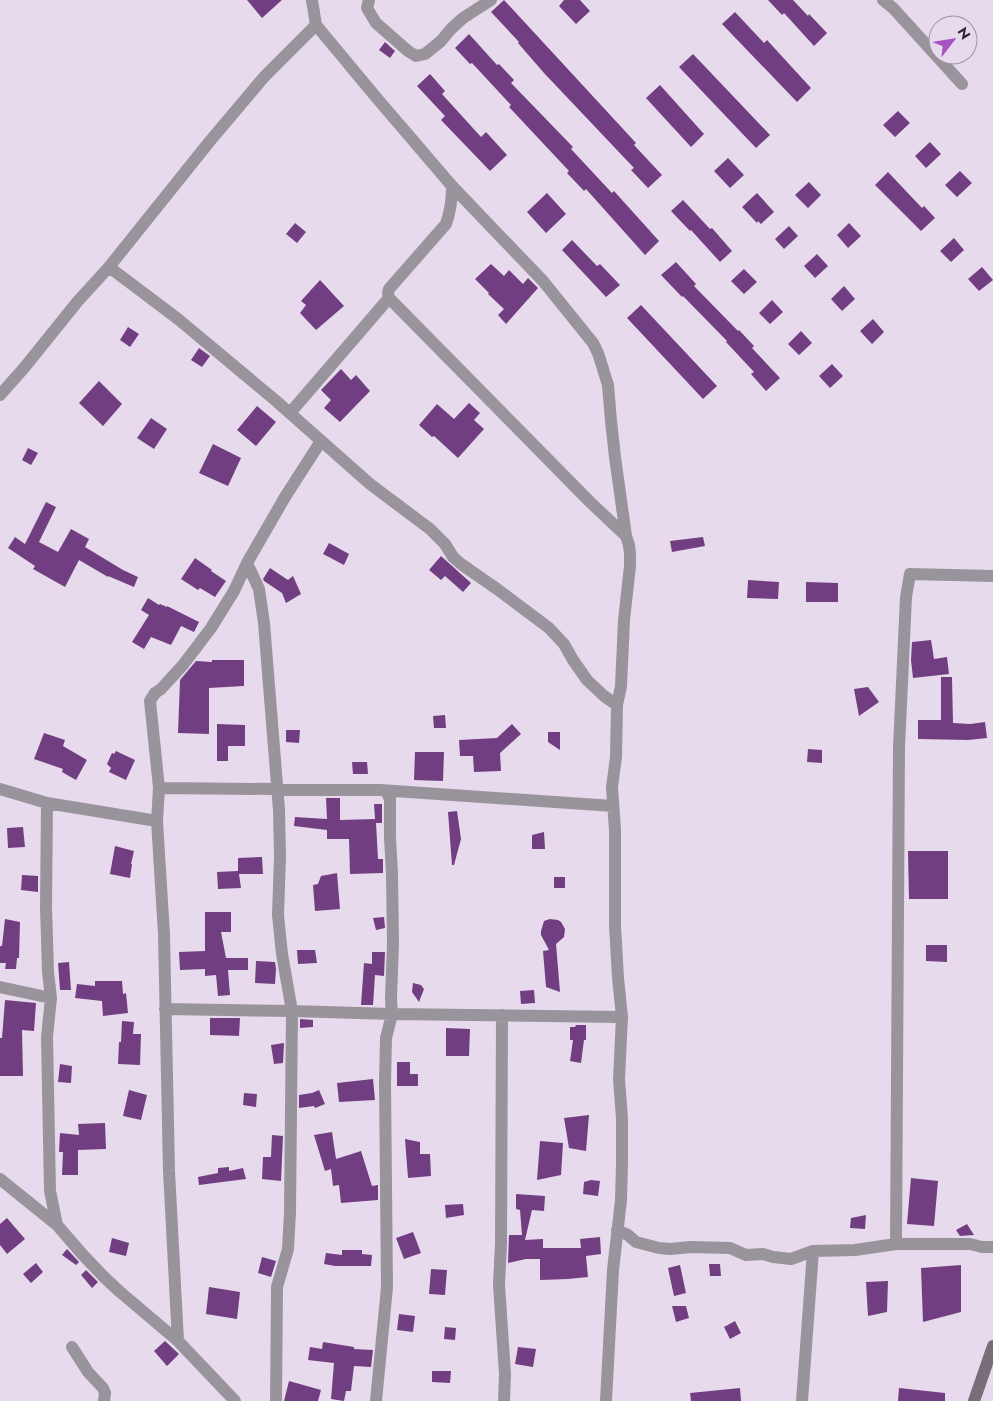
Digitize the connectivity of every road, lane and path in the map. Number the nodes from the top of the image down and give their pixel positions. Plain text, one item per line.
1 (312, 0) edge
2 (369, 0) edge
3 (491, 0) edge
4 (883, 0) edge
5 (316, 24) junction
6 (962, 84) dead end
7 (452, 186) junction
8 (109, 267) junction
9 (389, 298) junction
10 (0, 395) edge
11 (290, 414) junction
12 (321, 441) junction
13 (626, 536) junction
14 (246, 563) junction
15 (993, 576) edge
16 (617, 705) junction
17 (160, 788) junction
18 (0, 789) edge
19 (278, 789) junction
20 (386, 791) junction
21 (47, 803) junction
22 (613, 806) junction
23 (157, 820) junction
24 (0, 987) edge
25 (51, 998) junction
26 (165, 1009) junction
27 (292, 1011) junction
28 (392, 1014) junction
29 (502, 1015) junction
30 (622, 1017) junction
31 (0, 1179) edge
32 (50, 1192) junction
33 (32, 1204) junction
34 (58, 1225) junction
35 (617, 1230) junction
36 (896, 1244) junction
37 (993, 1248) edge
38 (813, 1251) junction
39 (178, 1341) junction
40 (993, 1346) edge
41 (72, 1347) dead end
42 (104, 1401) edge
43 (236, 1401) edge
44 (276, 1401) edge
45 (376, 1401) edge
46 (504, 1401) edge
47 (606, 1401) edge
48 (802, 1401) edge
49 (974, 1401) edge

1 - 5 street
2 - 3 street
4 - 6 street
5 - 7 street
5 - 8 street
7 - 9 street
7 - 13 street
8 - 10 street
8 - 11 street
9 - 11 street
9 - 13 street
11 - 12 street
12 - 14 street
12 - 16 street
13 - 16 street
14 - 17 street
14 - 19 street
15 - 36 street
16 - 22 street
17 - 19 street
17 - 23 street
18 - 21 street
19 - 20 street
19 - 27 street
20 - 22 street
20 - 28 street
21 - 23 street
21 - 25 street
22 - 30 street
23 - 26 street
24 - 25 street
25 - 32 street
26 - 27 street
26 - 39 street
27 - 28 street
27 - 44 street
28 - 29 street
28 - 45 street
29 - 30 street
29 - 46 street
30 - 35 street
31 - 33 street
32 - 33 street
32 - 34 street
33 - 34 street
34 - 39 street
35 - 38 street
35 - 47 street
36 - 37 street
36 - 38 street
38 - 48 street
39 - 43 street
40 - 49 main road
41 - 42 street

